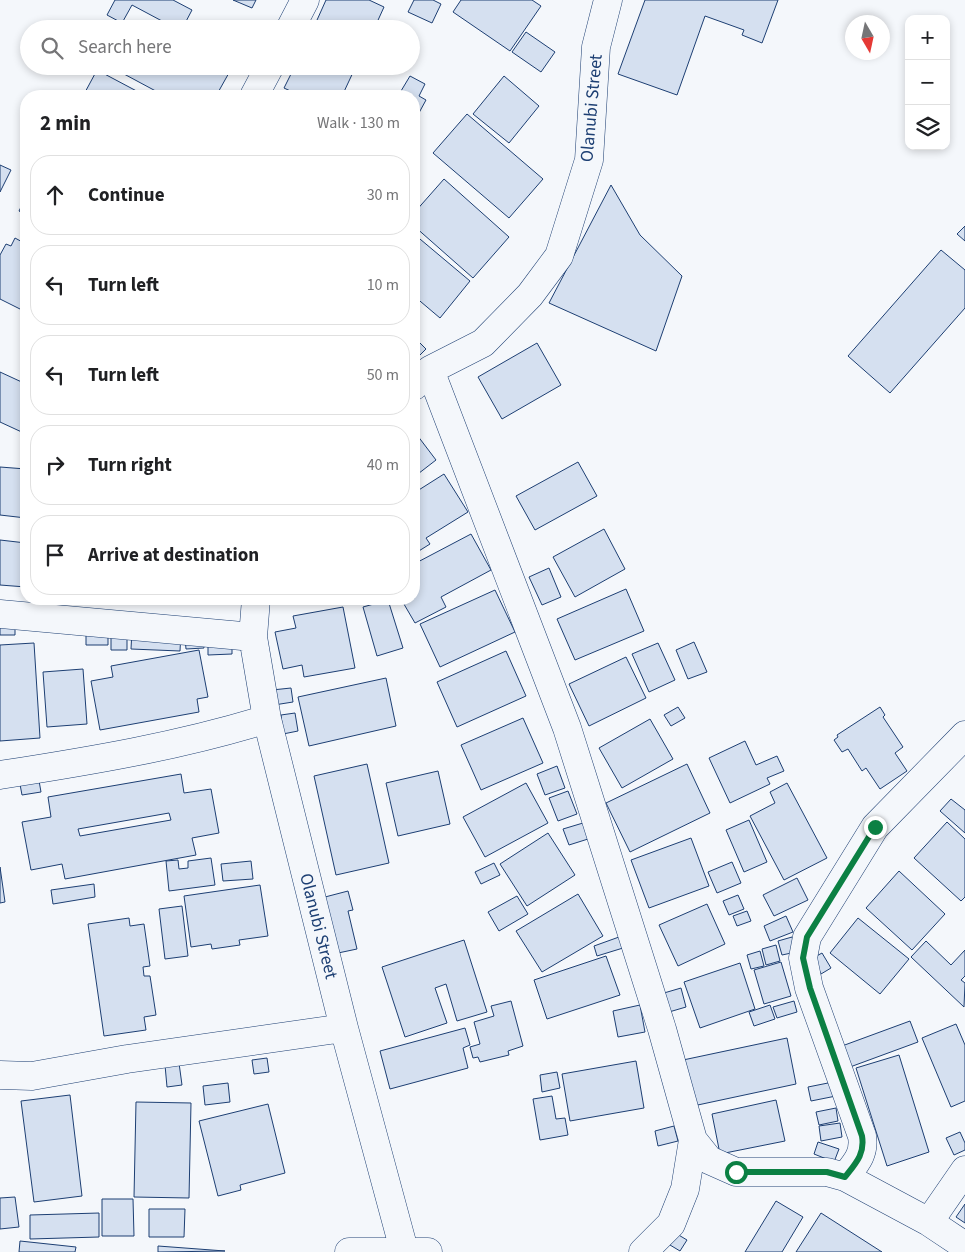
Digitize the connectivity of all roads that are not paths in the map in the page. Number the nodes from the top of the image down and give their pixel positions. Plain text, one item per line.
1 (305, 0) edge
2 (608, 0) edge
3 (295, 20) edge
4 (265, 75) edge
5 (257, 90) edge
6 (422, 378) edge
7 (256, 605) edge
8 (0, 614) edge
9 (253, 637) junction
10 (267, 719) junction
11 (965, 735) edge
12 (0, 775) edge
13 (344, 1028) junction
14 (0, 1075) edge
15 (693, 1140) junction
16 (965, 1170) edge
17 (845, 1177) junction
18 (929, 1222) junction
19 (965, 1246) edge
20 (416, 1251) edge
21 (349, 1252) edge
22 (643, 1252) edge

1 - 3 street
2 - 6 street, Olanubi Street
4 - 5 street
6 - 15 street
7 - 9 street, Olanubi Street
8 - 9 street
9 - 10 street, Olanubi Street
10 - 12 street
10 - 13 street, Olanubi Street
11 - 17 street
13 - 14 street
13 - 20 street, Olanubi Street
15 - 17 street
15 - 22 street
16 - 18 street
17 - 18 street
18 - 19 street
20 - 21 street

